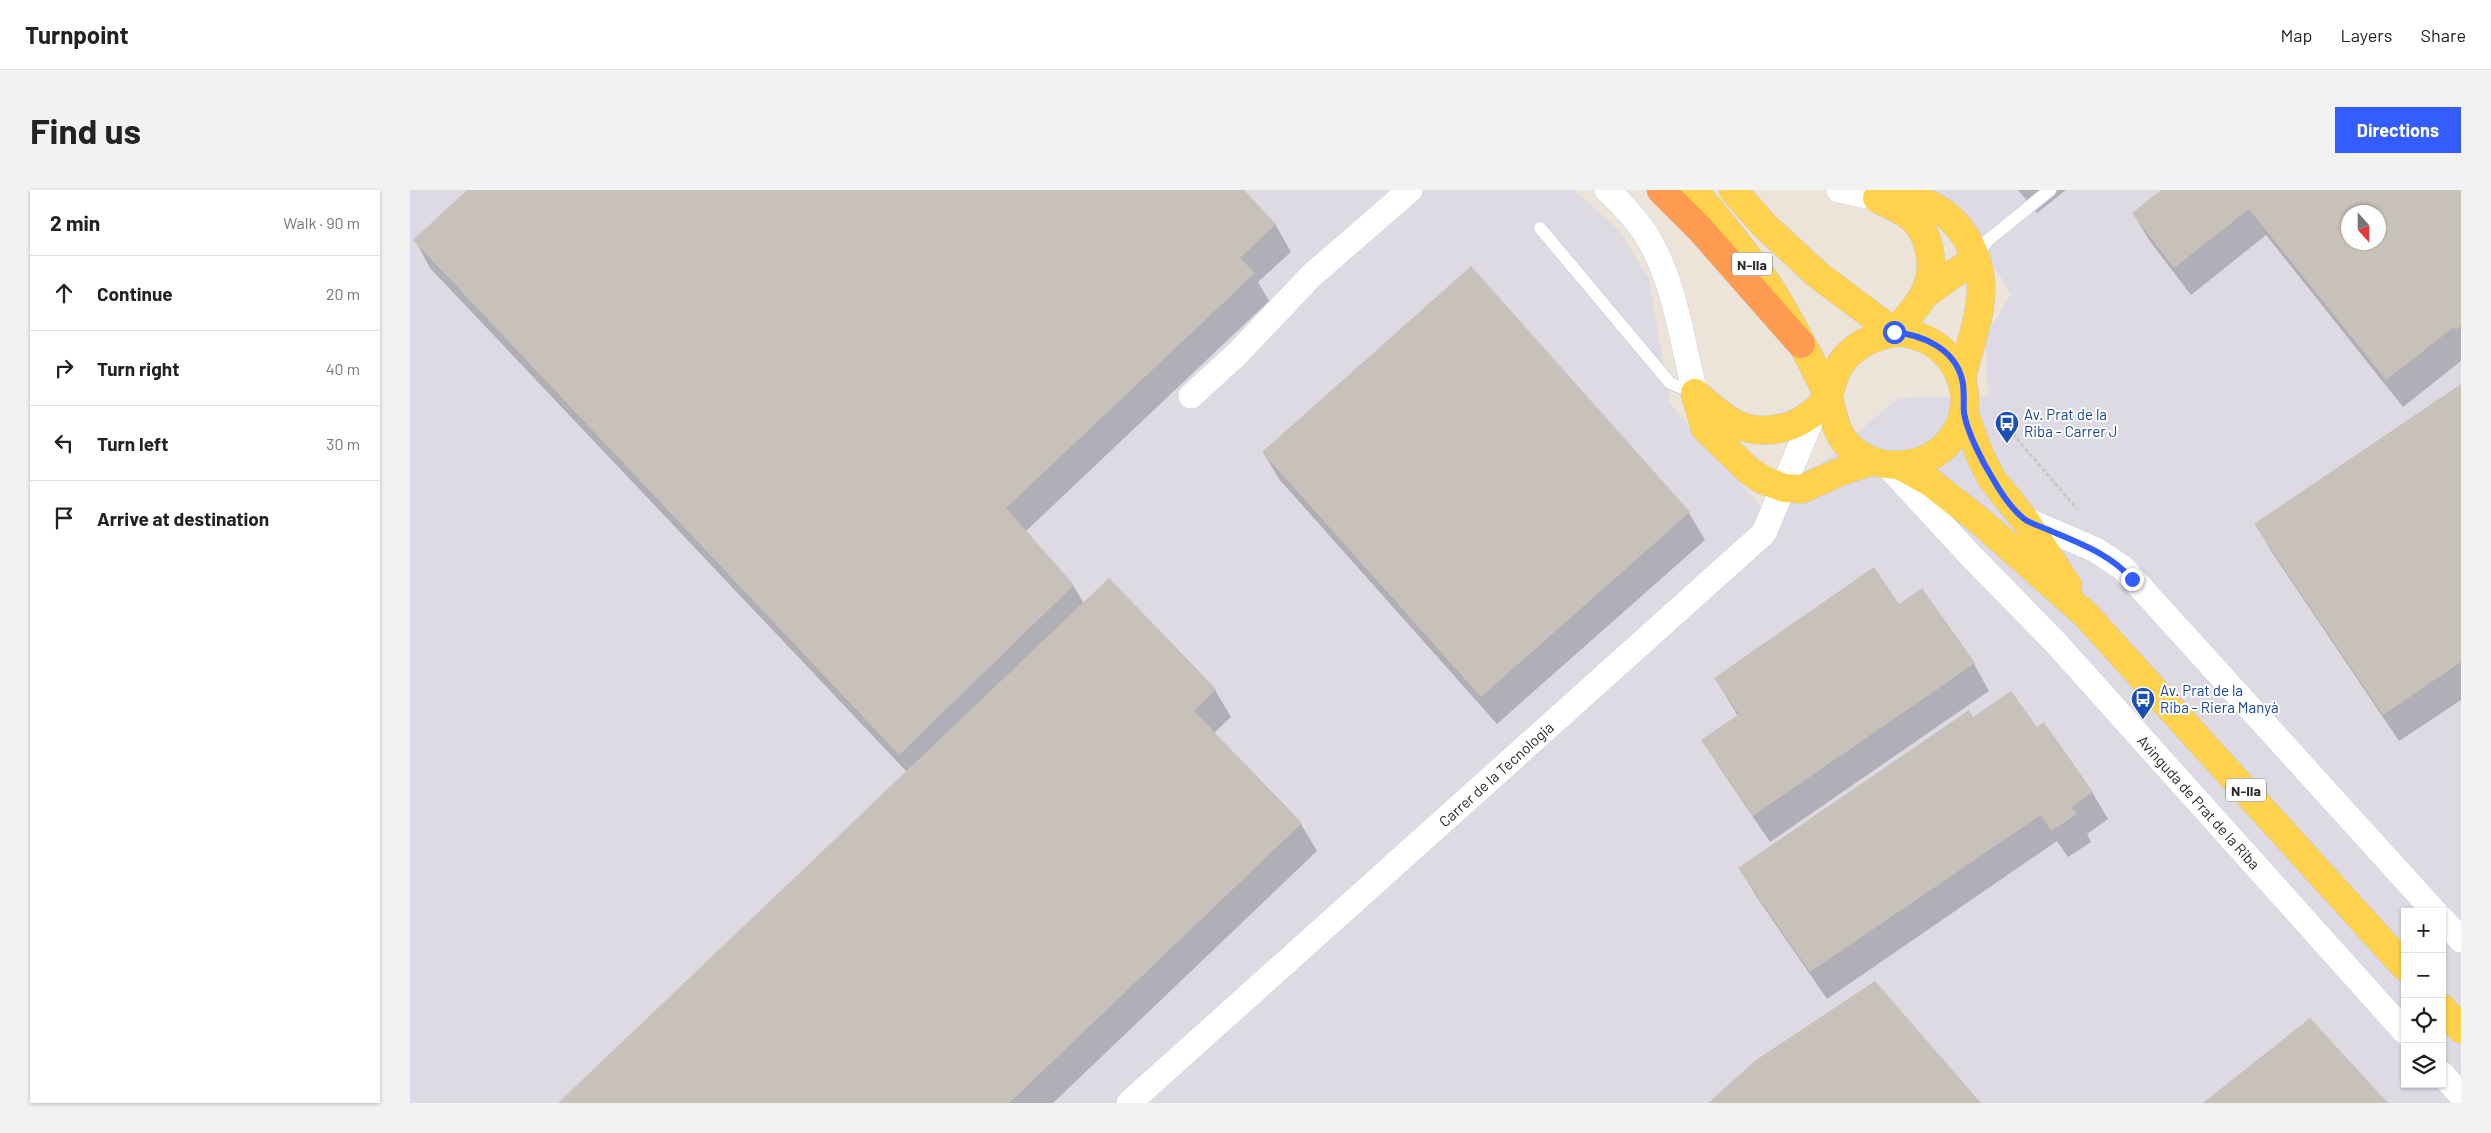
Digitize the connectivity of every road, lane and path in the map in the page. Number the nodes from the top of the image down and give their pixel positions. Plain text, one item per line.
1 (1410, 190) edge
2 (1607, 190) edge
3 (1661, 190) edge
4 (1694, 190) edge
5 (1733, 190) edge
6 (1839, 190) edge
7 (2050, 190) edge
8 (1877, 198) junction
9 (1540, 228) dead end
10 (1976, 258) junction
11 (1924, 295) junction
12 (1894, 332) junction
13 (1801, 344) junction
14 (1962, 378) junction
15 (1695, 393) junction
16 (1191, 396) dead end
17 (1821, 403) junction
18 (1964, 413) junction
19 (1996, 416) dead end
20 (1886, 464) junction
21 (1784, 488) junction
22 (2078, 511) dead end
23 (2024, 519) junction
24 (2086, 614) junction
25 (2431, 908) edge
26 (2446, 924) edge
27 (2461, 940) edge
28 (2401, 962) edge
29 (2446, 1012) edge
30 (2401, 1028) edge
31 (2461, 1029) edge
32 (2446, 1078) edge
33 (2461, 1095) edge
34 (1129, 1103) edge

1 - 16 street
2 - 15 street
3 - 13 highway
4 - 13 main road, N-IIa
5 - 12 main road, N-IIa
6 - 8 street
7 - 10 lane
8 - 10 main road
8 - 11 main road
9 - 15 lane
10 - 11 main road
10 - 14 main road
11 - 12 main road
12 - 14 main road, N-IIa
12 - 17 main road, N-IIa
13 - 17 main road, N-IIa
14 - 18 main road, N-IIa
15 - 17 main road
15 - 21 main road
17 - 20 main road, N-IIa
17 - 21 street, Carrer de la Tecnologia
18 - 20 main road, N-IIa
18 - 23 main road, N-IIa
19 - 22 path
20 - 21 main road
20 - 24 main road, N-IIa
20 - 30 street, Avinguda de Prat de la Riba
21 - 34 street, Carrer de la Tecnologia
23 - 24 main road, N-IIa
23 - 25 street
24 - 28 main road, N-IIa
26 - 27 street
29 - 31 main road
32 - 33 street

